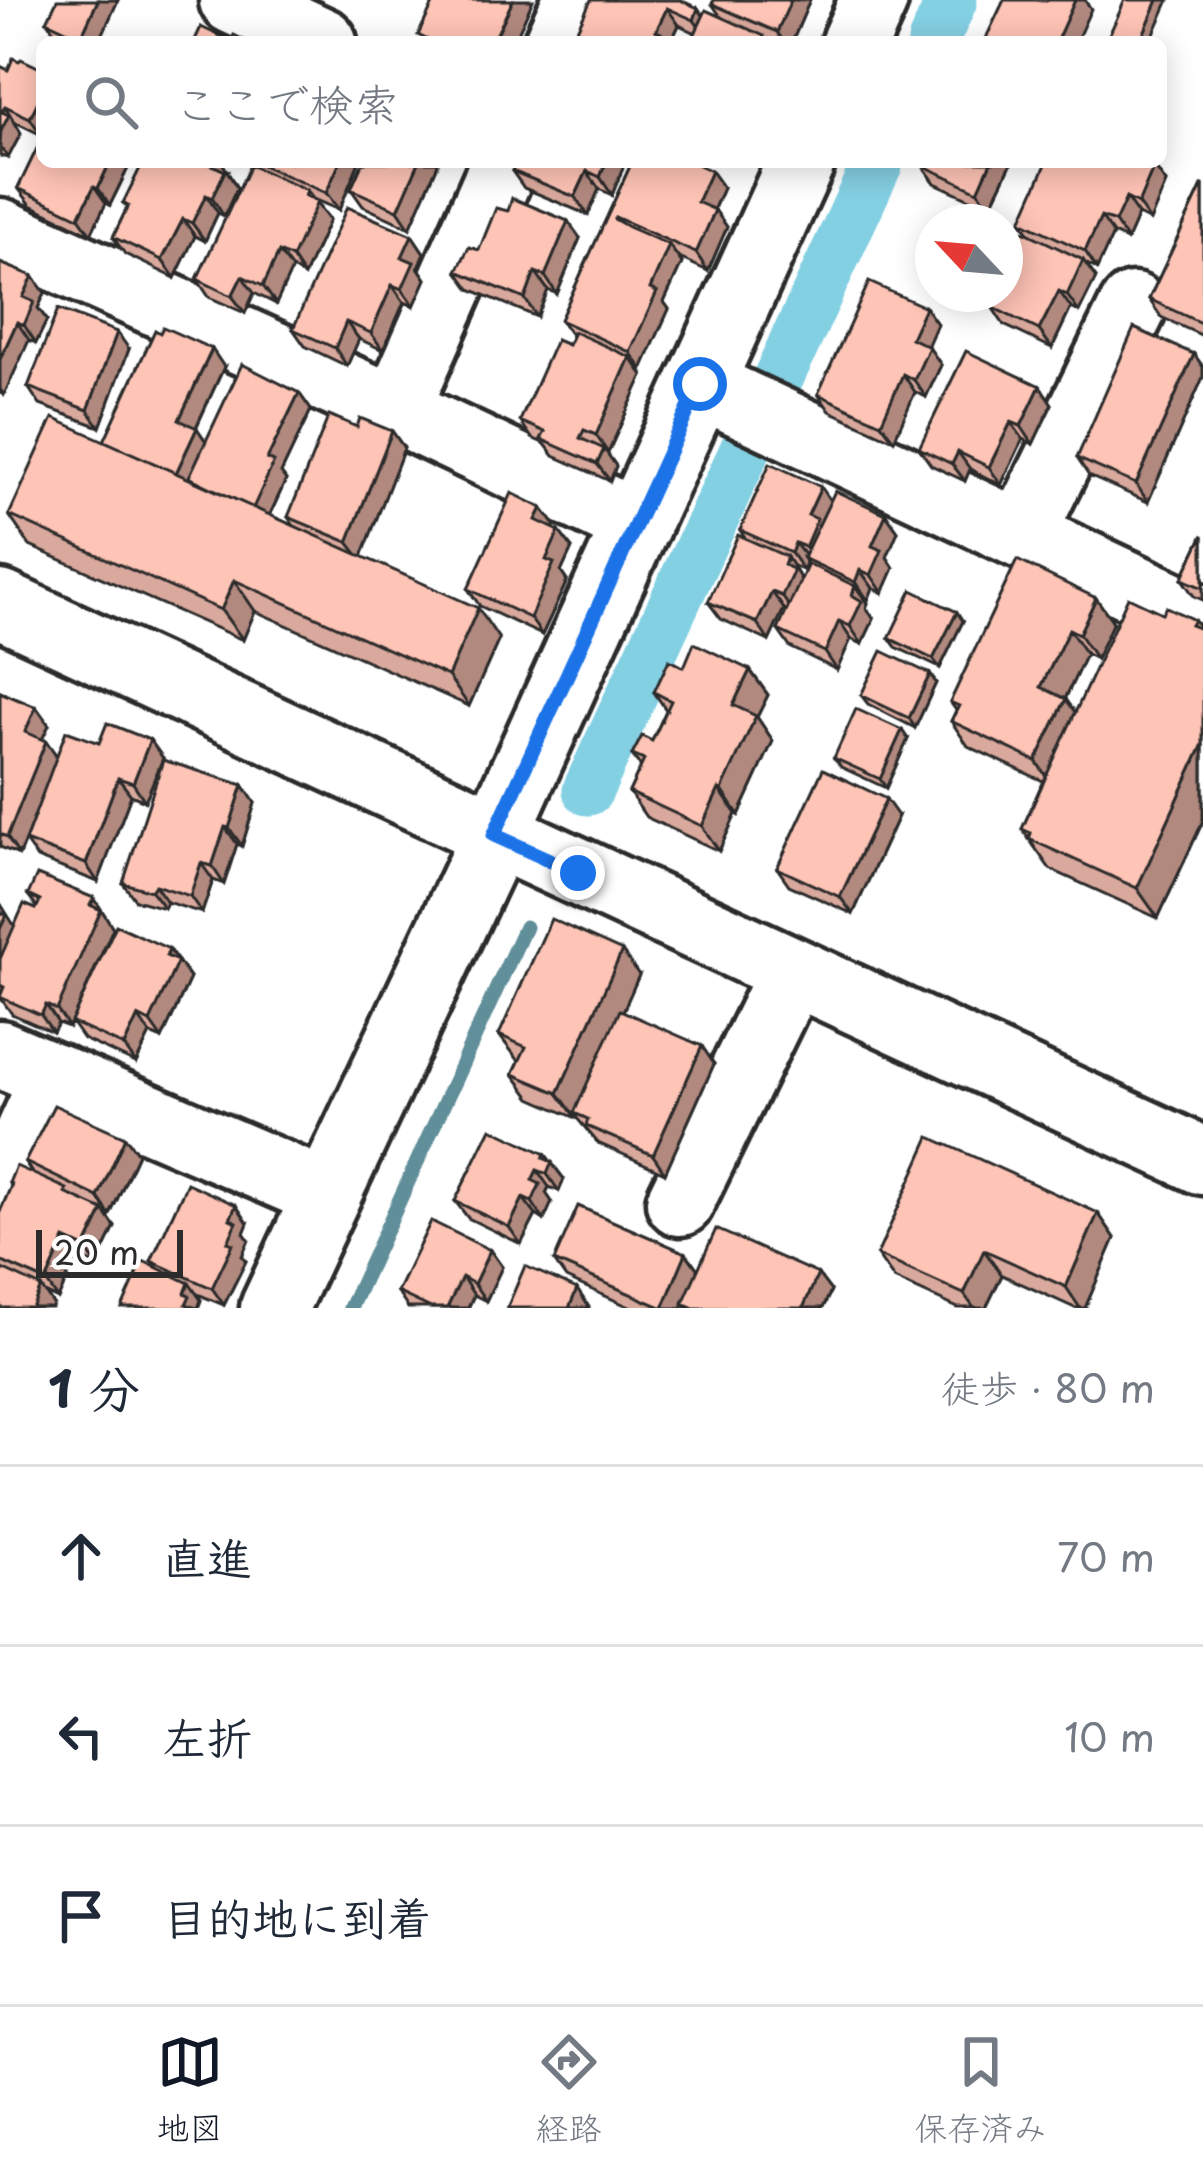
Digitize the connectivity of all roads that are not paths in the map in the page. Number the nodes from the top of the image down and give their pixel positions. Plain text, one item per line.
1 (233, 0) edge
2 (577, 0) edge
3 (874, 0) edge
4 (310, 36) edge
5 (561, 36) edge
6 (858, 36) edge
7 (502, 168) edge
8 (799, 168) edge
9 (0, 232) edge
10 (1133, 307) dead end
11 (712, 389) junction
12 (396, 410) junction
13 (637, 524) junction
14 (1022, 534) junction
15 (0, 604) edge
16 (1203, 620) edge
17 (494, 835) junction
18 (792, 972) junction
19 (27, 1066) edge
20 (1203, 1161) edge
21 (326, 1194) junction
22 (0, 1198) edge
23 (680, 1202) dead end
24 (282, 1305) edge

1 - 4 street
2 - 5 street
3 - 6 street
7 - 12 street
8 - 11 street
9 - 12 street
10 - 14 street
11 - 13 street
11 - 14 street
12 - 13 street
13 - 17 street
14 - 16 street
15 - 17 street
17 - 18 street
17 - 21 street
18 - 20 street
18 - 23 street
19 - 21 street
19 - 22 street
21 - 24 street

